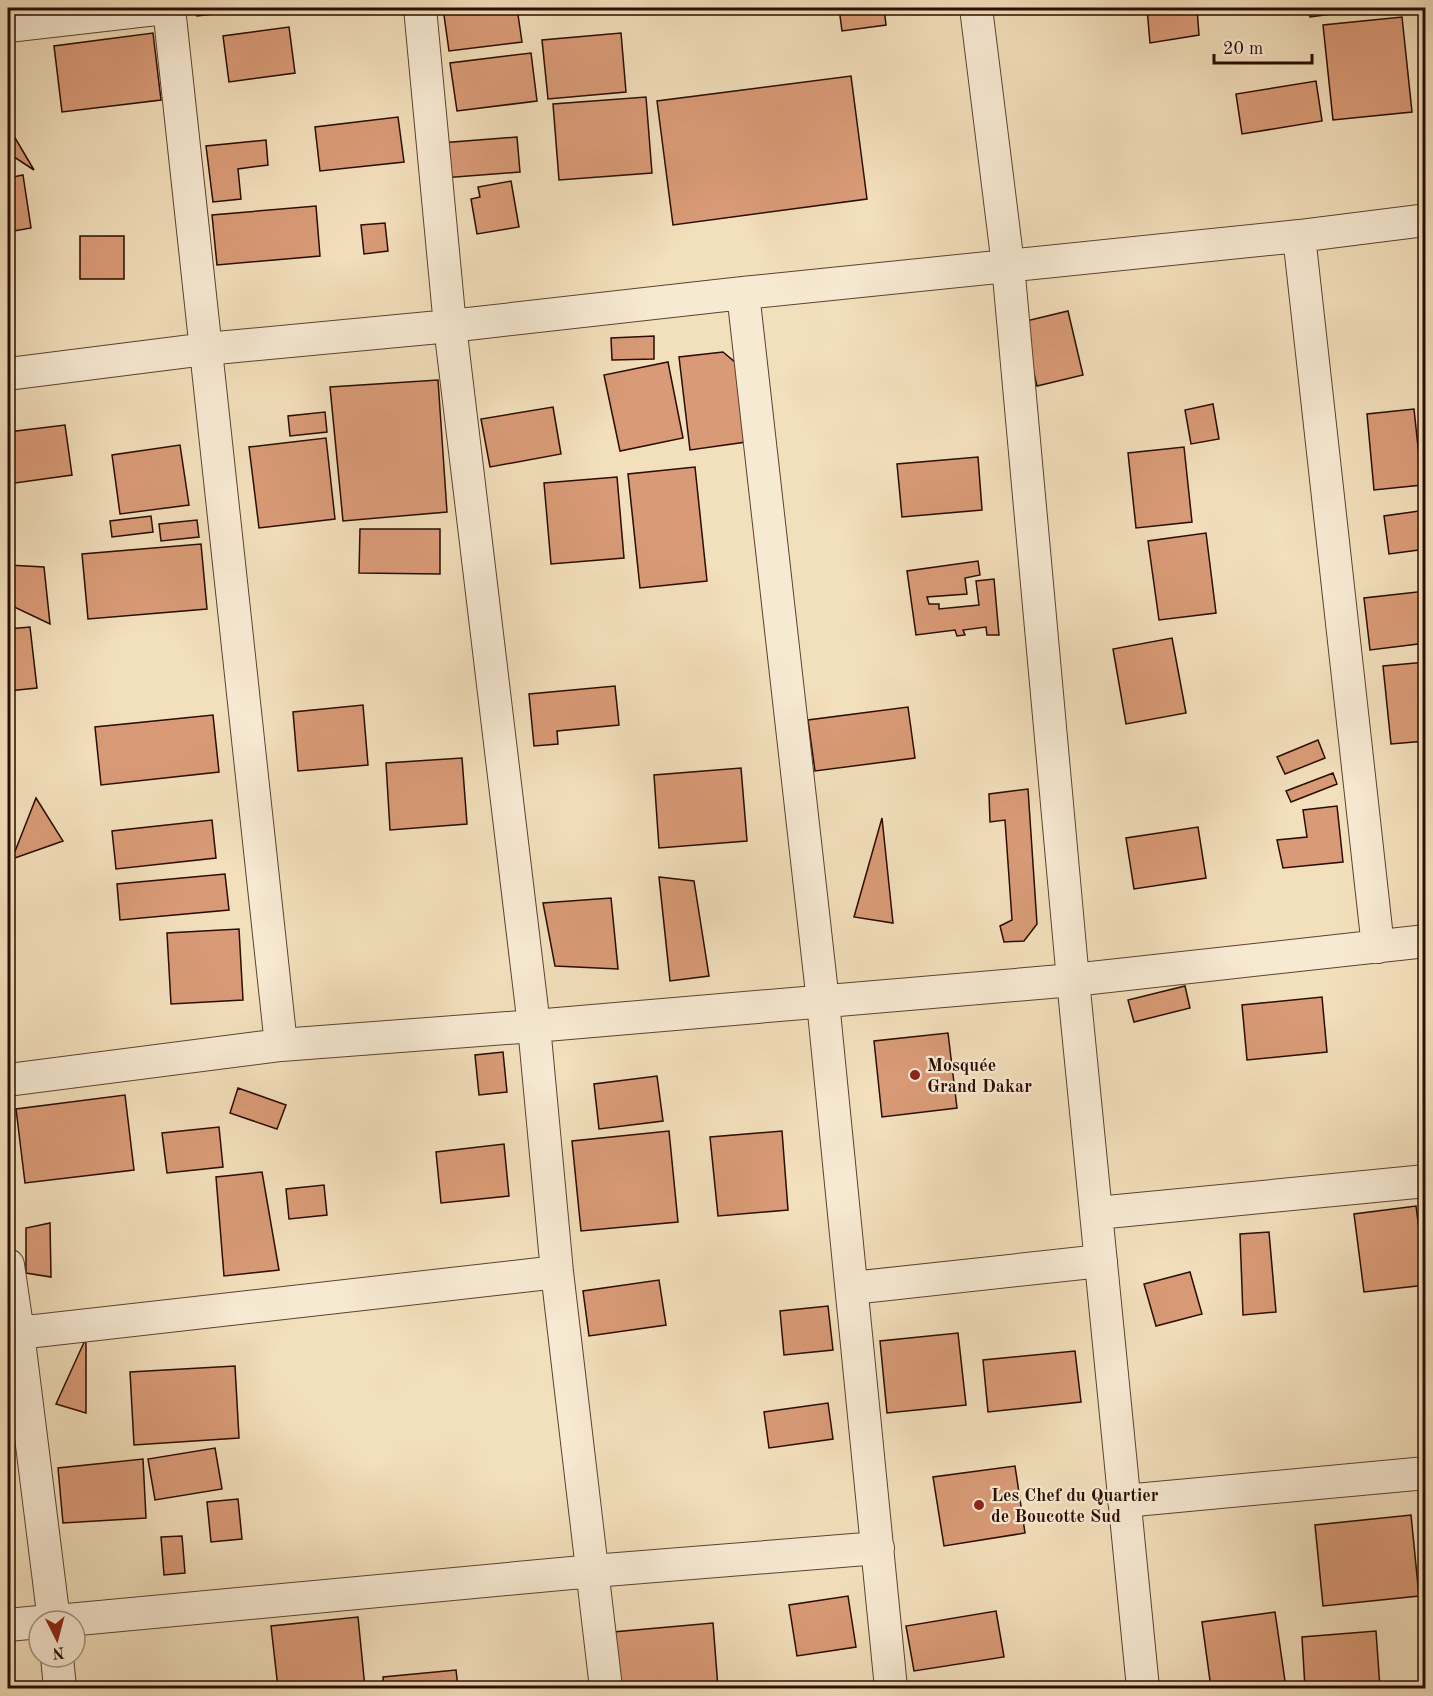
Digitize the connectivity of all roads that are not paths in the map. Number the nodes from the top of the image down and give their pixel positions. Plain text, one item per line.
1 (167, 8) edge
2 (420, 8) edge
3 (976, 8) edge
4 (8, 26) edge
5 (1425, 220) edge
6 (1299, 236) junction
7 (1008, 265) junction
8 (743, 293) junction
9 (450, 326) junction
10 (206, 349) junction
11 (8, 374) edge
12 (1425, 941) edge
13 (1378, 947) junction
14 (1073, 980) junction
15 (823, 1002) junction
16 (534, 1026) junction
17 (281, 1045) junction
18 (8, 1080) edge
19 (1425, 1181) edge
20 (1097, 1213) junction
21 (1101, 1261) junction
22 (8, 1265) edge
23 (556, 1272) junction
24 (852, 1288) junction
25 (18, 1333) junction
26 (1425, 1473) edge
27 (1124, 1501) junction
28 (878, 1548) junction
29 (593, 1571) junction
30 (53, 1609) edge
31 (87, 1618) edge
32 (27, 1623) edge
33 (8, 1625) edge
34 (58, 1669) edge
35 (60, 1689) edge
36 (606, 1689) edge
37 (891, 1689) edge
38 (1143, 1689) edge

1 - 4 street
1 - 10 street
2 - 9 street
3 - 7 street
5 - 6 street
6 - 7 street
6 - 13 street
7 - 8 street
7 - 14 street
8 - 9 street
8 - 15 street
9 - 10 street
9 - 16 street
10 - 11 street
10 - 17 street
12 - 13 street
13 - 14 street
14 - 15 street
14 - 20 street
15 - 16 street
15 - 24 street
16 - 17 street
16 - 23 street
17 - 18 street
19 - 20 street
20 - 21 street
21 - 24 street
21 - 27 street
22 - 25 street
23 - 25 street
23 - 29 street
24 - 28 street
25 - 30 street
26 - 27 street
27 - 38 street
28 - 29 street
28 - 37 street
29 - 31 street
29 - 36 street
32 - 33 street
34 - 35 street

